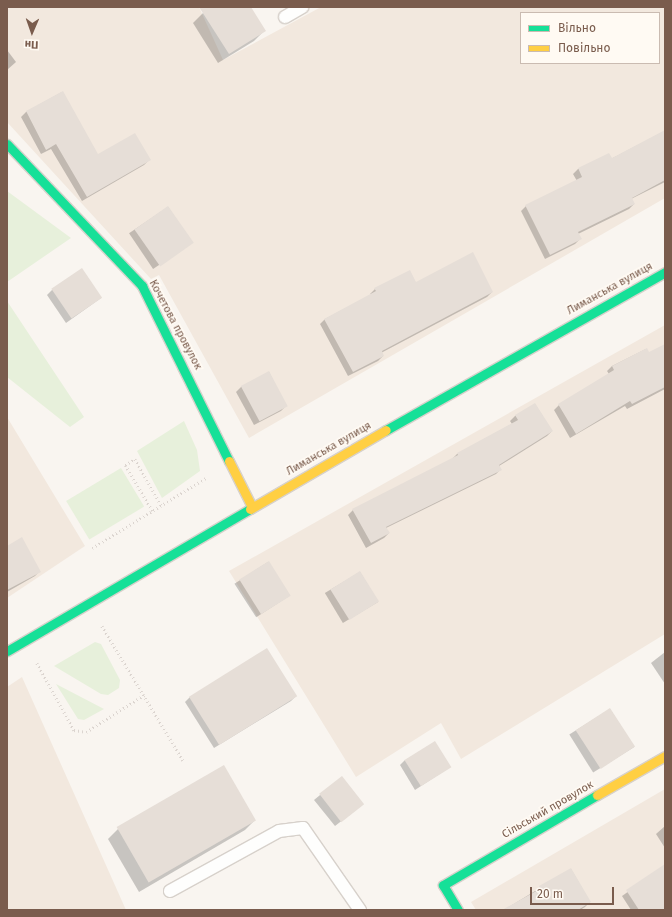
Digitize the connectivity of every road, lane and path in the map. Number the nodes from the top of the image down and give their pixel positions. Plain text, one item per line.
1 (302, 7) edge
2 (285, 17) dead end
3 (7, 144) edge
4 (665, 272) edge
5 (206, 478) dead end
6 (161, 506) junction
7 (252, 507) junction
8 (152, 511) junction
9 (92, 548) dead end
10 (88, 603) junction
11 (24, 641) junction
12 (7, 651) edge
13 (144, 695) junction
14 (665, 756) edge
15 (184, 762) dead end
16 (170, 891) dead end
17 (360, 910) edge
18 (458, 910) edge

1 - 2 lane
3 - 7 street, Кочетова провулок
4 - 7 street, Лиманська вулиця
5 - 6 path
6 - 8 path
6 - 8 path
7 - 10 street, Лиманська вулиця
8 - 9 path
10 - 11 street, Лиманська вулиця
10 - 13 path
11 - 12 street, Лиманська вулиця
11 - 13 path
13 - 15 path
14 - 18 street, Сільський провулок
16 - 17 lane

